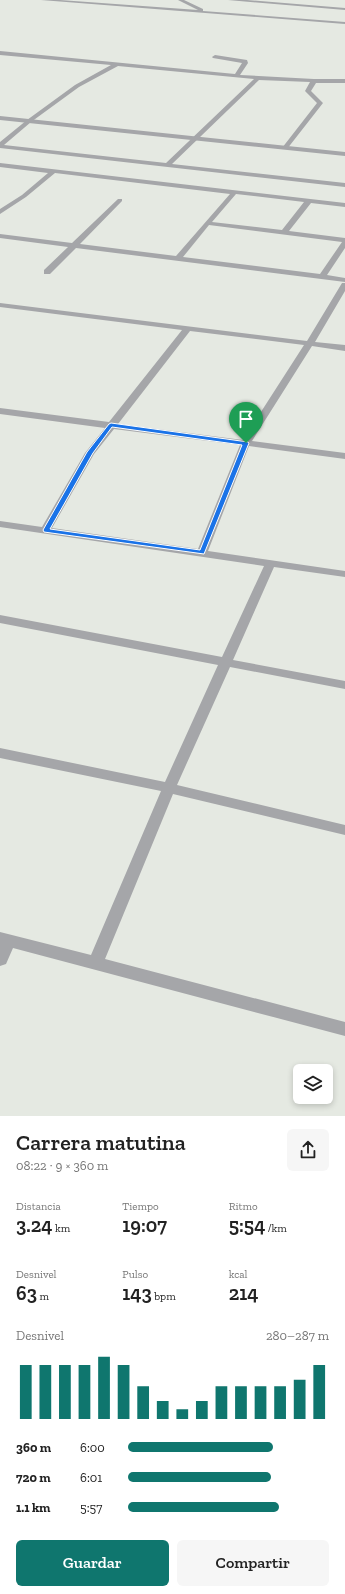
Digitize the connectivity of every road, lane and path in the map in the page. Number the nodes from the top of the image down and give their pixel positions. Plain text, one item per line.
1 (43, 0) edge
2 (180, 0) edge
3 (230, 0) edge
4 (288, 0) edge
5 (284, 4) junction
6 (345, 9) edge
7 (209, 13) junction
8 (345, 23) edge
9 (0, 53) edge
10 (215, 57) dead end
11 (116, 65) junction
12 (237, 76) junction
13 (258, 78) junction
14 (314, 81) junction
15 (343, 81) edge
16 (345, 89) edge
17 (0, 118) edge
18 (29, 121) junction
19 (196, 138) junction
20 (0, 146) edge
21 (285, 148) junction
22 (345, 154) edge
23 (0, 165) edge
24 (167, 165) junction
25 (54, 171) junction
26 (345, 185) edge
27 (235, 192) junction
28 (120, 200) dead end
29 (309, 201) junction
30 (345, 205) edge
31 (0, 212) edge
32 (207, 223) junction
33 (284, 232) junction
34 (0, 236) edge
35 (345, 240) edge
36 (345, 243) edge
37 (74, 244) junction
38 (178, 258) junction
39 (47, 272) dead end
40 (322, 277) junction
41 (345, 280) edge
42 (345, 285) edge
43 (0, 305) edge
44 (187, 329) junction
45 (310, 343) junction
46 (345, 348) edge
47 (0, 411) edge
48 (111, 425) junction
49 (246, 443) junction
50 (345, 456) edge
51 (0, 524) edge
52 (46, 530) junction
53 (202, 553) junction
54 (270, 564) junction
55 (345, 574) edge
56 (0, 619) edge
57 (227, 661) junction
58 (345, 685) edge
59 (0, 753) edge
60 (169, 788) junction
61 (345, 830) edge
62 (5, 939) edge
63 (0, 959) edge
64 (95, 964) junction
65 (345, 1029) edge

1 - 7 street
2 - 7 street
3 - 5 street
4 - 5 street
5 - 6 street
7 - 8 street
9 - 11 street
10 - 12 street
11 - 12 street
11 - 18 street
12 - 13 street
13 - 14 street
13 - 19 street
14 - 15 street
14 - 21 street
15 - 16 street
17 - 18 street
18 - 19 street
18 - 20 street
19 - 21 street
19 - 24 street
20 - 24 street
21 - 22 street
23 - 25 street
24 - 26 street
25 - 27 street
25 - 31 street
27 - 29 street
27 - 32 street
28 - 37 street
29 - 30 street
29 - 33 street
32 - 33 street
32 - 38 street
33 - 35 street
34 - 37 street
36 - 40 street
37 - 38 street
37 - 39 street
38 - 40 street
40 - 41 street
42 - 45 street
43 - 44 street
44 - 45 street
44 - 48 street
45 - 46 street
45 - 49 street
47 - 48 street
48 - 49 street
48 - 52 street
49 - 50 street
49 - 53 street
51 - 52 street
52 - 53 street
53 - 54 street
54 - 55 street
54 - 57 street
56 - 57 street
57 - 58 street
57 - 60 street
59 - 60 street
60 - 61 street
60 - 64 street
62 - 63 street
62 - 64 street
64 - 65 street

